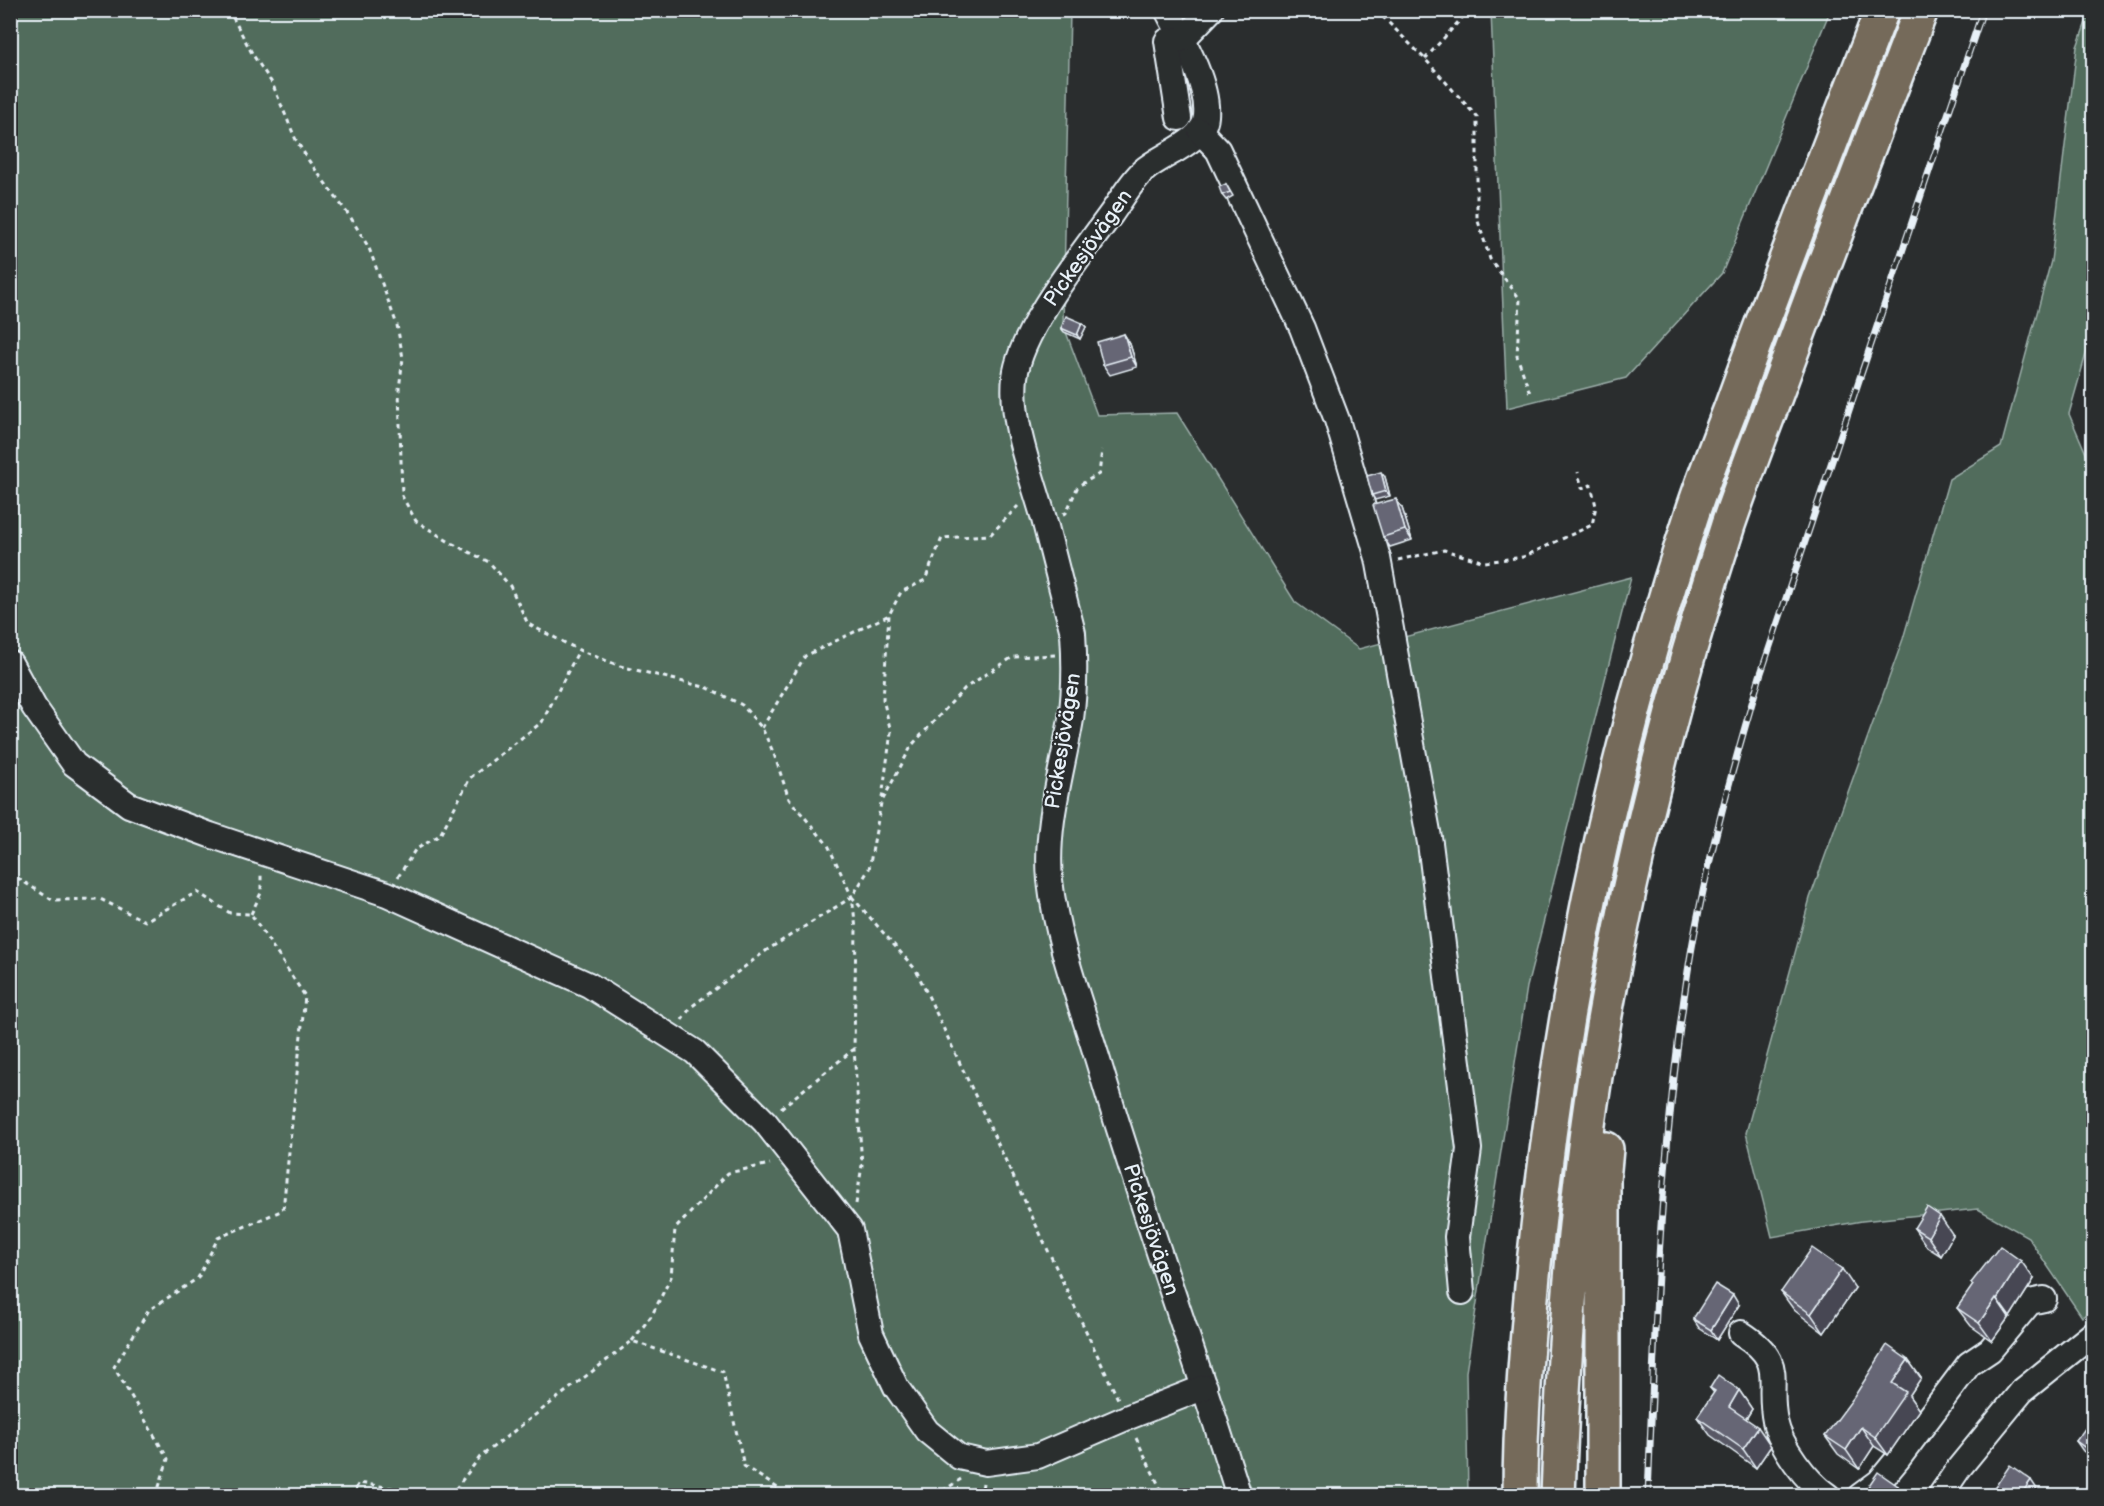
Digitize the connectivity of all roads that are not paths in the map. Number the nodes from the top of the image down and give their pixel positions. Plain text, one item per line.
1 (1167, 10) edge
2 (1212, 10) edge
3 (1882, 10) edge
4 (1921, 10) edge
5 (1183, 39) junction
6 (1179, 118) dead end
7 (1200, 131) junction
8 (10, 663) edge
9 (1632, 881) junction
10 (1462, 1292) dead end
11 (2044, 1299) dead end
12 (1741, 1333) dead end
13 (2094, 1333) edge
14 (1205, 1388) junction
15 (1826, 1495) edge
16 (1239, 1496) edge
17 (1520, 1496) edge
18 (1558, 1496) edge
19 (1604, 1496) edge
20 (1860, 1496) edge
21 (1940, 1496) edge

1 - 5 street
2 - 5 street
3 - 17 highway
4 - 9 highway
5 - 6 street
5 - 7 street
7 - 10 street
7 - 14 street, Pickesjövägen
8 - 14 street
9 - 18 highway
9 - 19 highway
11 - 20 street
12 - 15 street
13 - 21 street
14 - 16 street, Pickesjövägen

